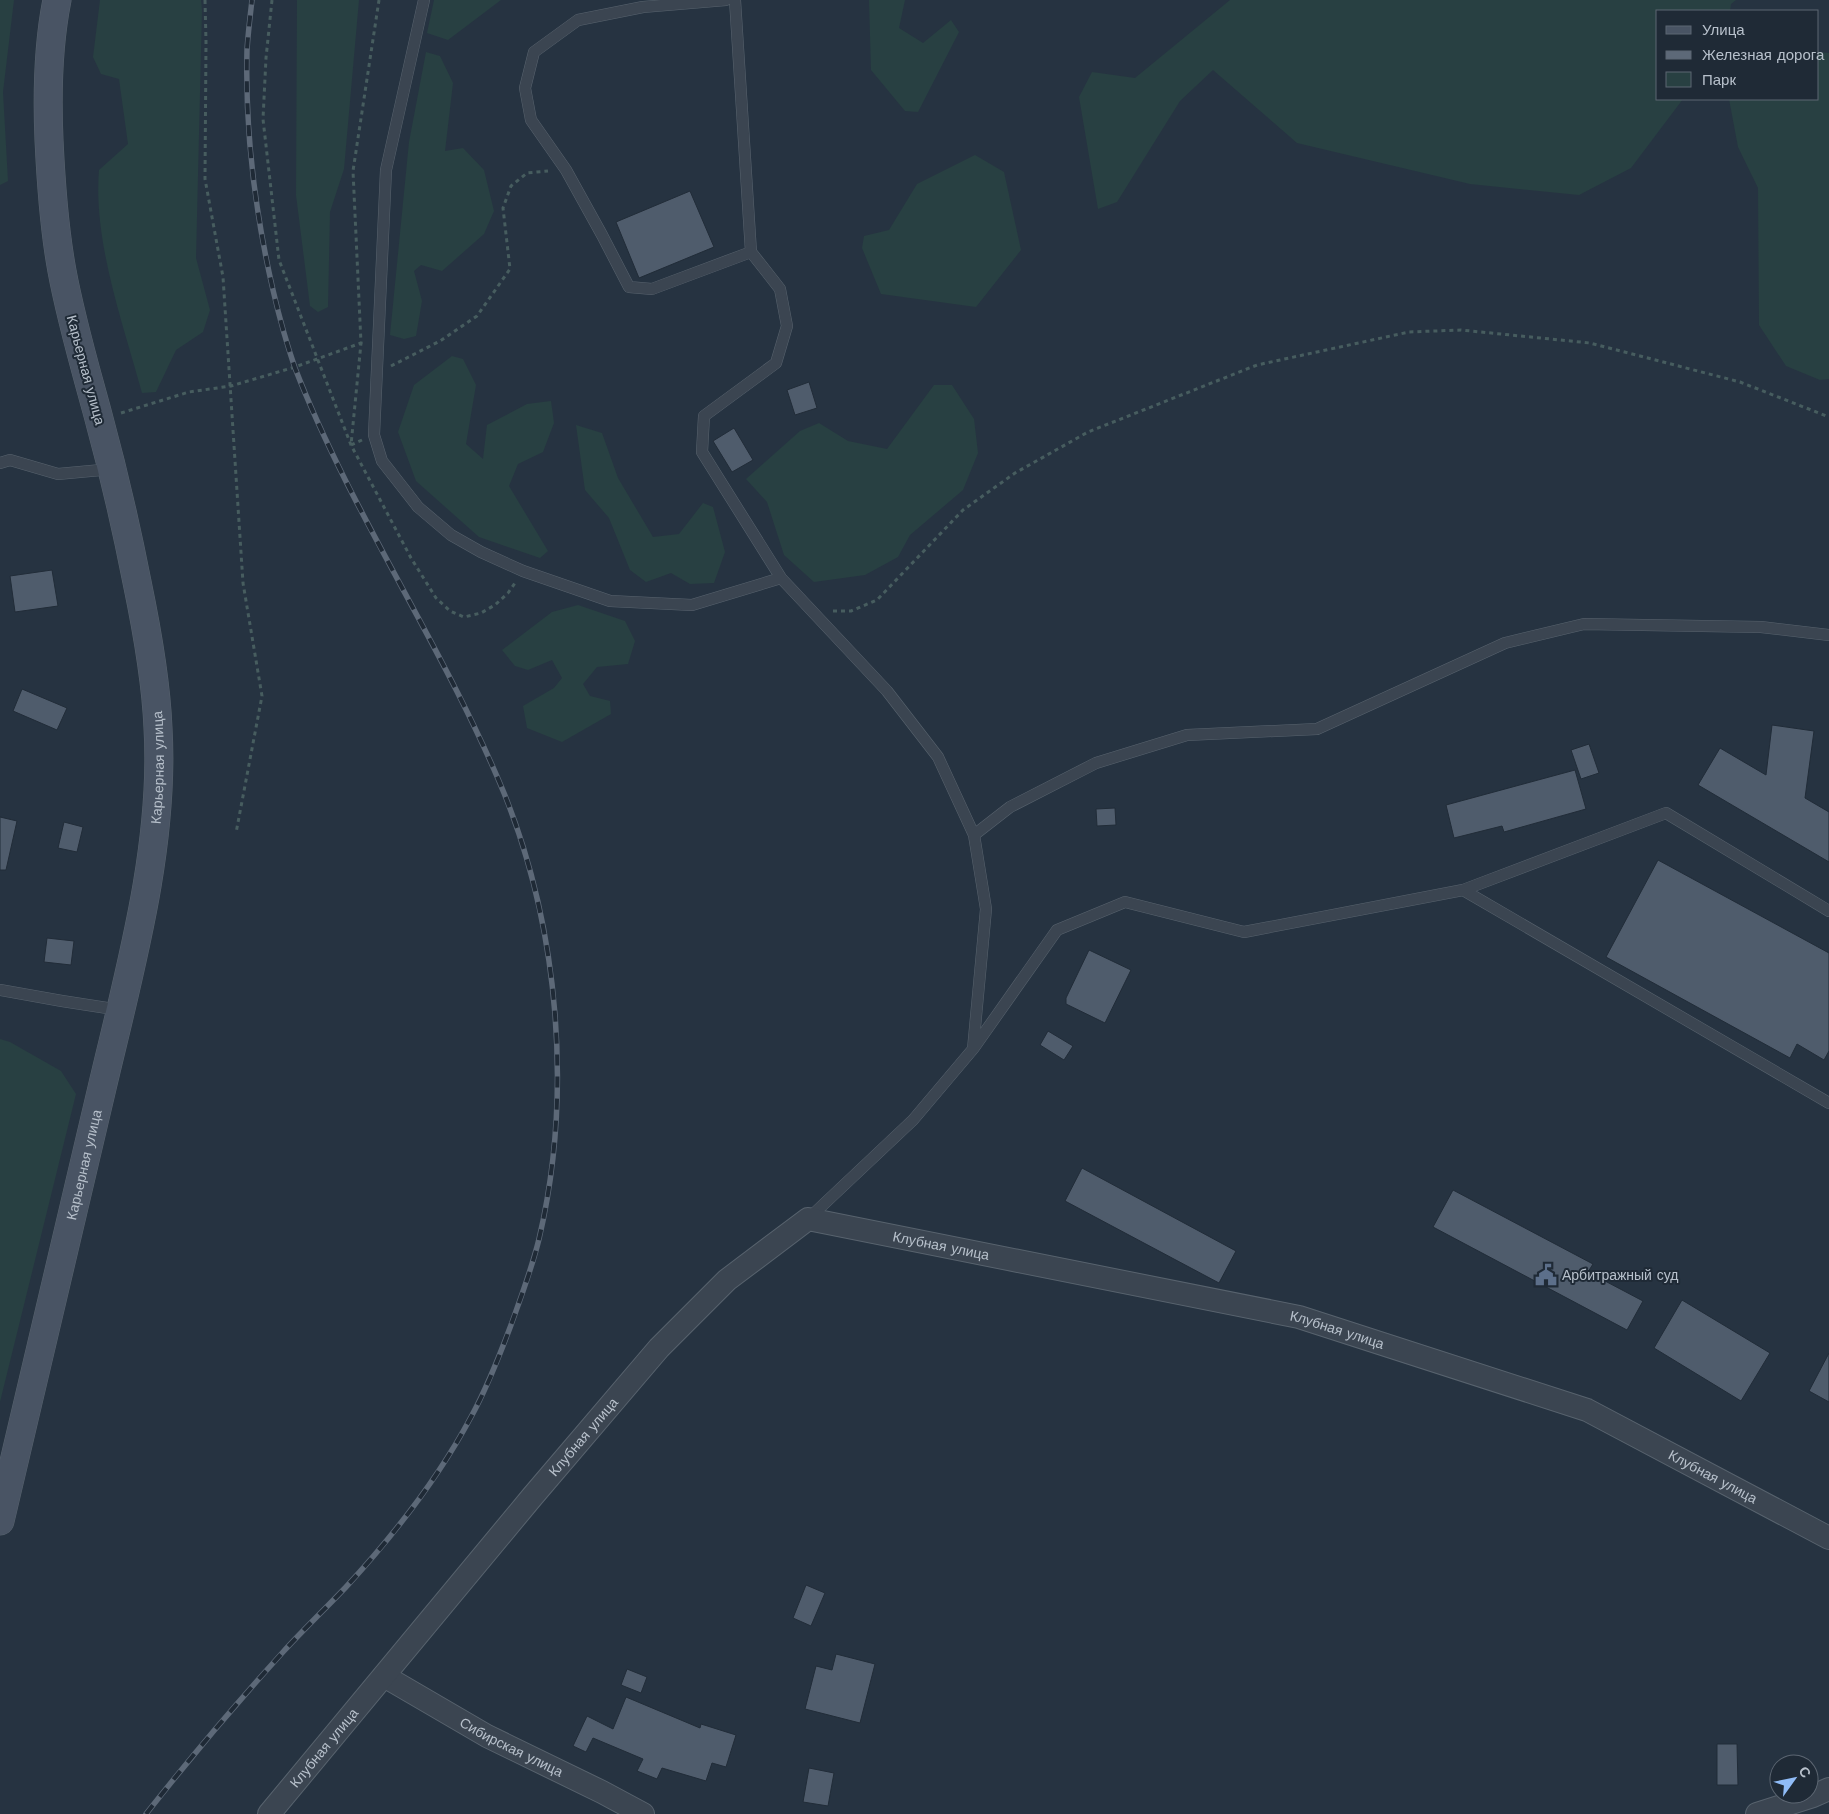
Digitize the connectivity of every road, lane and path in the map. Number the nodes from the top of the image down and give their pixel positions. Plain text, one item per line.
1 (205, 0) edge
2 (272, 0) edge
3 (379, 0) edge
4 (424, 0) edge
5 (726, 0) edge
6 (735, 0) edge
7 (56, 4) edge
8 (566, 170) junction
9 (751, 252) junction
10 (362, 343) junction
11 (317, 359) junction
12 (377, 373) junction
13 (231, 386) junction
14 (1829, 417) edge
15 (99, 420) junction
16 (351, 445) junction
17 (0, 463) edge
18 (112, 469) junction
19 (522, 571) junction
20 (781, 578) junction
21 (812, 610) junction
22 (1829, 636) edge
23 (236, 833) dead end
24 (974, 835) junction
25 (1463, 890) junction
26 (1829, 911) edge
27 (0, 990) edge
28 (120, 1010) junction
29 (973, 1049) junction
30 (1829, 1103) edge
31 (808, 1219) junction
32 (0, 1520) edge
33 (1829, 1538) edge
34 (384, 1676) junction
35 (1829, 1789) edge
36 (270, 1814) edge
37 (643, 1814) edge
38 (1757, 1814) edge

1 - 13 path
2 - 11 path
3 - 10 path
4 - 12 lane
5 - 8 lane
6 - 9 lane
7 - 15 main road, Карьерная улица
8 - 9 lane
8 - 12 path
9 - 20 lane
10 - 11 path
10 - 12 path
10 - 16 path
11 - 13 path
11 - 16 path
12 - 19 lane
13 - 15 path
13 - 23 path
14 - 21 path
15 - 18 main road, Карьерная улица
16 - 19 path
17 - 18 lane
18 - 28 main road, Карьерная улица
19 - 20 lane
20 - 21 lane
21 - 24 lane
22 - 24 lane
24 - 29 lane
25 - 26 lane
25 - 29 lane
25 - 30 lane
27 - 28 lane
28 - 32 main road, Карьерная улица
29 - 31 lane
31 - 33 street, Клубная улица
31 - 34 street, Клубная улица
34 - 36 street, Клубная улица
34 - 37 street, Сибирская улица
35 - 38 street

